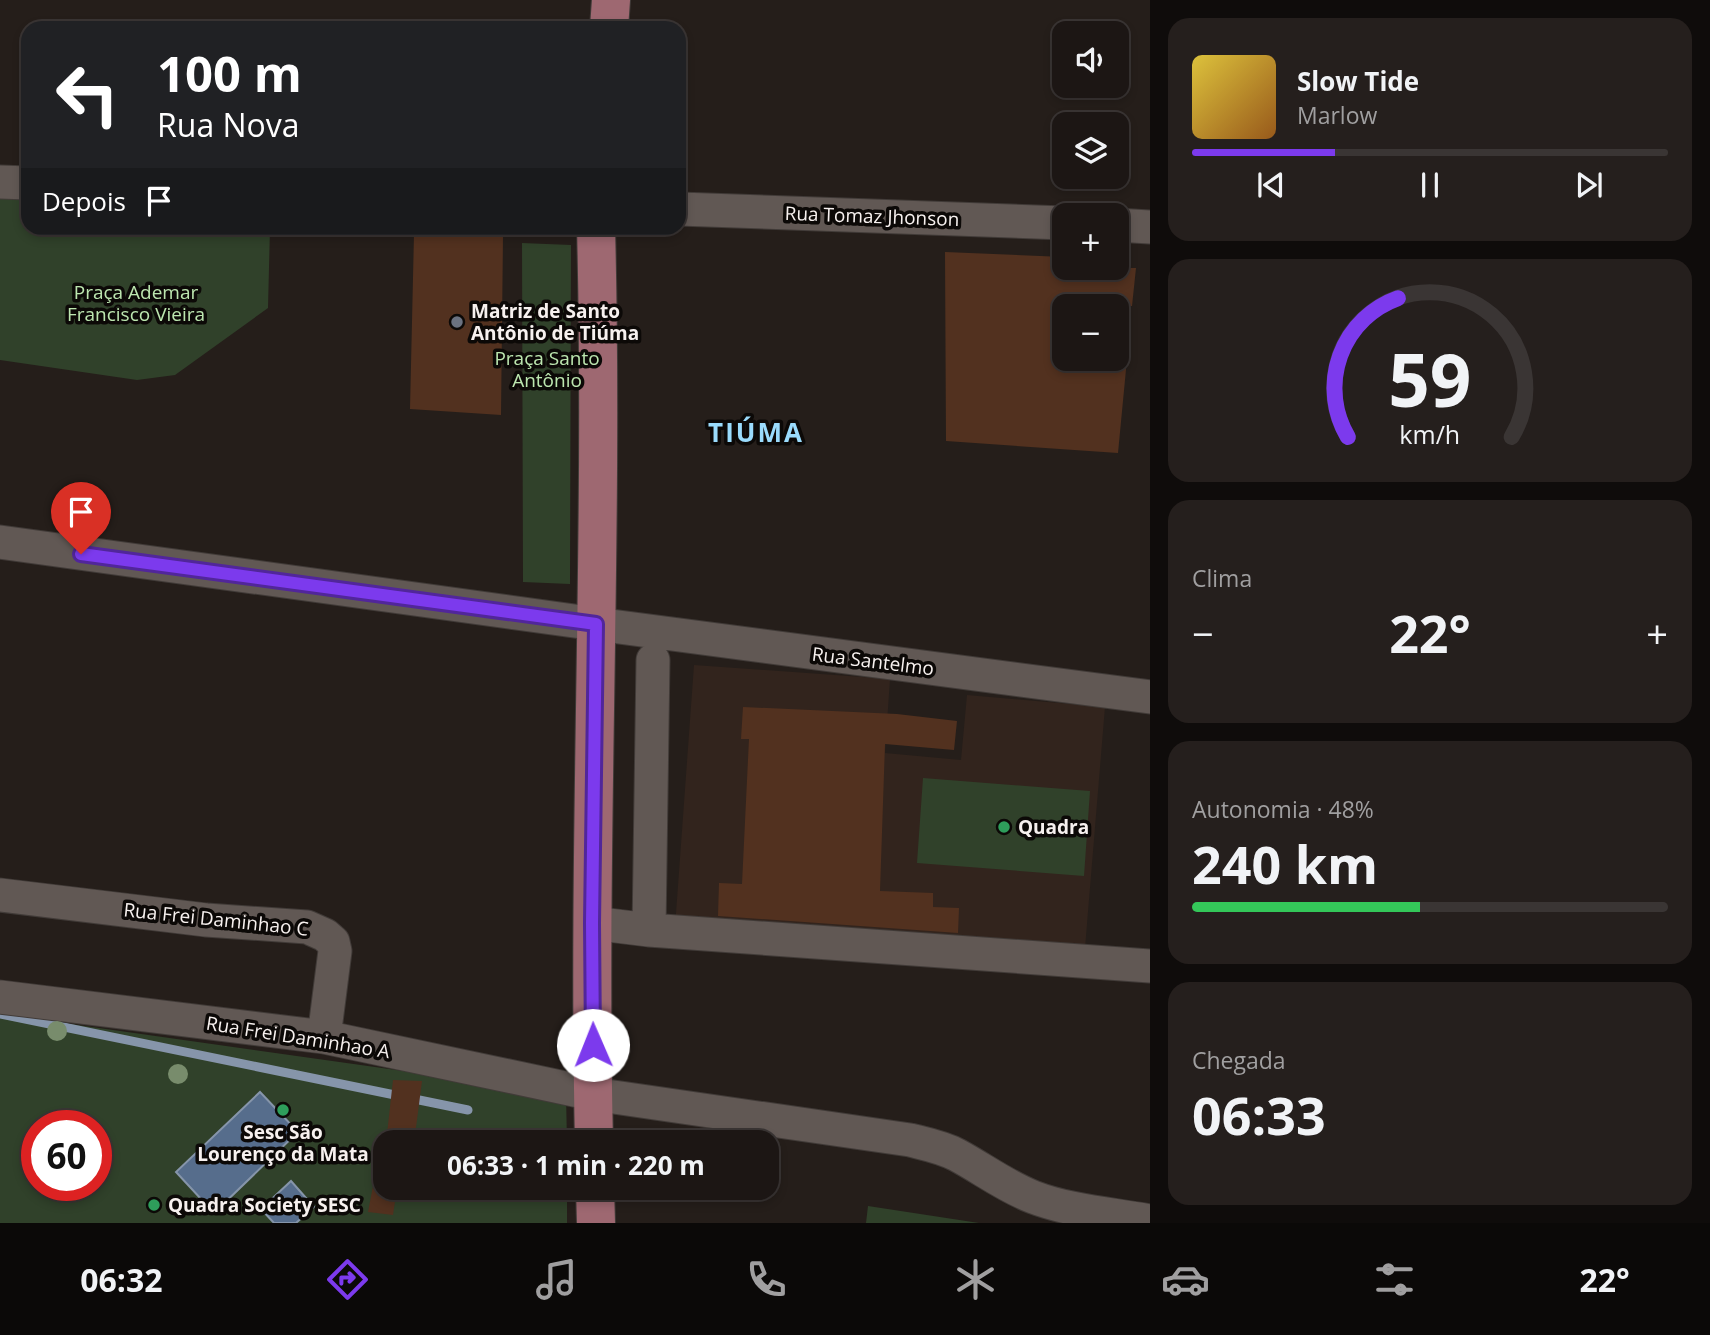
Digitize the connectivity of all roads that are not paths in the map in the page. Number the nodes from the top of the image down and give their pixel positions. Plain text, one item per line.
1 (611, 0) edge
2 (610, 21) edge
3 (0, 182) edge
4 (21, 183) edge
5 (686, 209) edge
6 (1052, 223) edge
7 (1129, 226) edge
8 (1150, 227) edge
9 (596, 235) edge
10 (0, 542) edge
11 (596, 624) junction
12 (653, 660) dead end
13 (1150, 697) edge
14 (0, 895) edge
15 (592, 923) junction
16 (649, 930) junction
17 (1150, 966) edge
18 (0, 997) edge
19 (324, 1037) junction
20 (593, 1094) junction
21 (594, 1130) edge
22 (595, 1200) edge
23 (1150, 1221) edge
24 (596, 1223) edge

1 - 2 main road
3 - 4 street
5 - 6 street, Rua Tomaz Jhonson
7 - 8 street
9 - 11 main road
10 - 11 street, Rua Santelmo
11 - 13 street, Rua Santelmo
11 - 15 main road
12 - 16 street
14 - 19 street, Rua Frei Daminhao C
15 - 16 street
15 - 20 main road
16 - 17 street
18 - 19 street, Rua Frei Daminhao A
19 - 20 street, Rua Frei Daminhao A
20 - 21 main road
20 - 23 street, Rua Frei Daminhao A
22 - 24 main road

